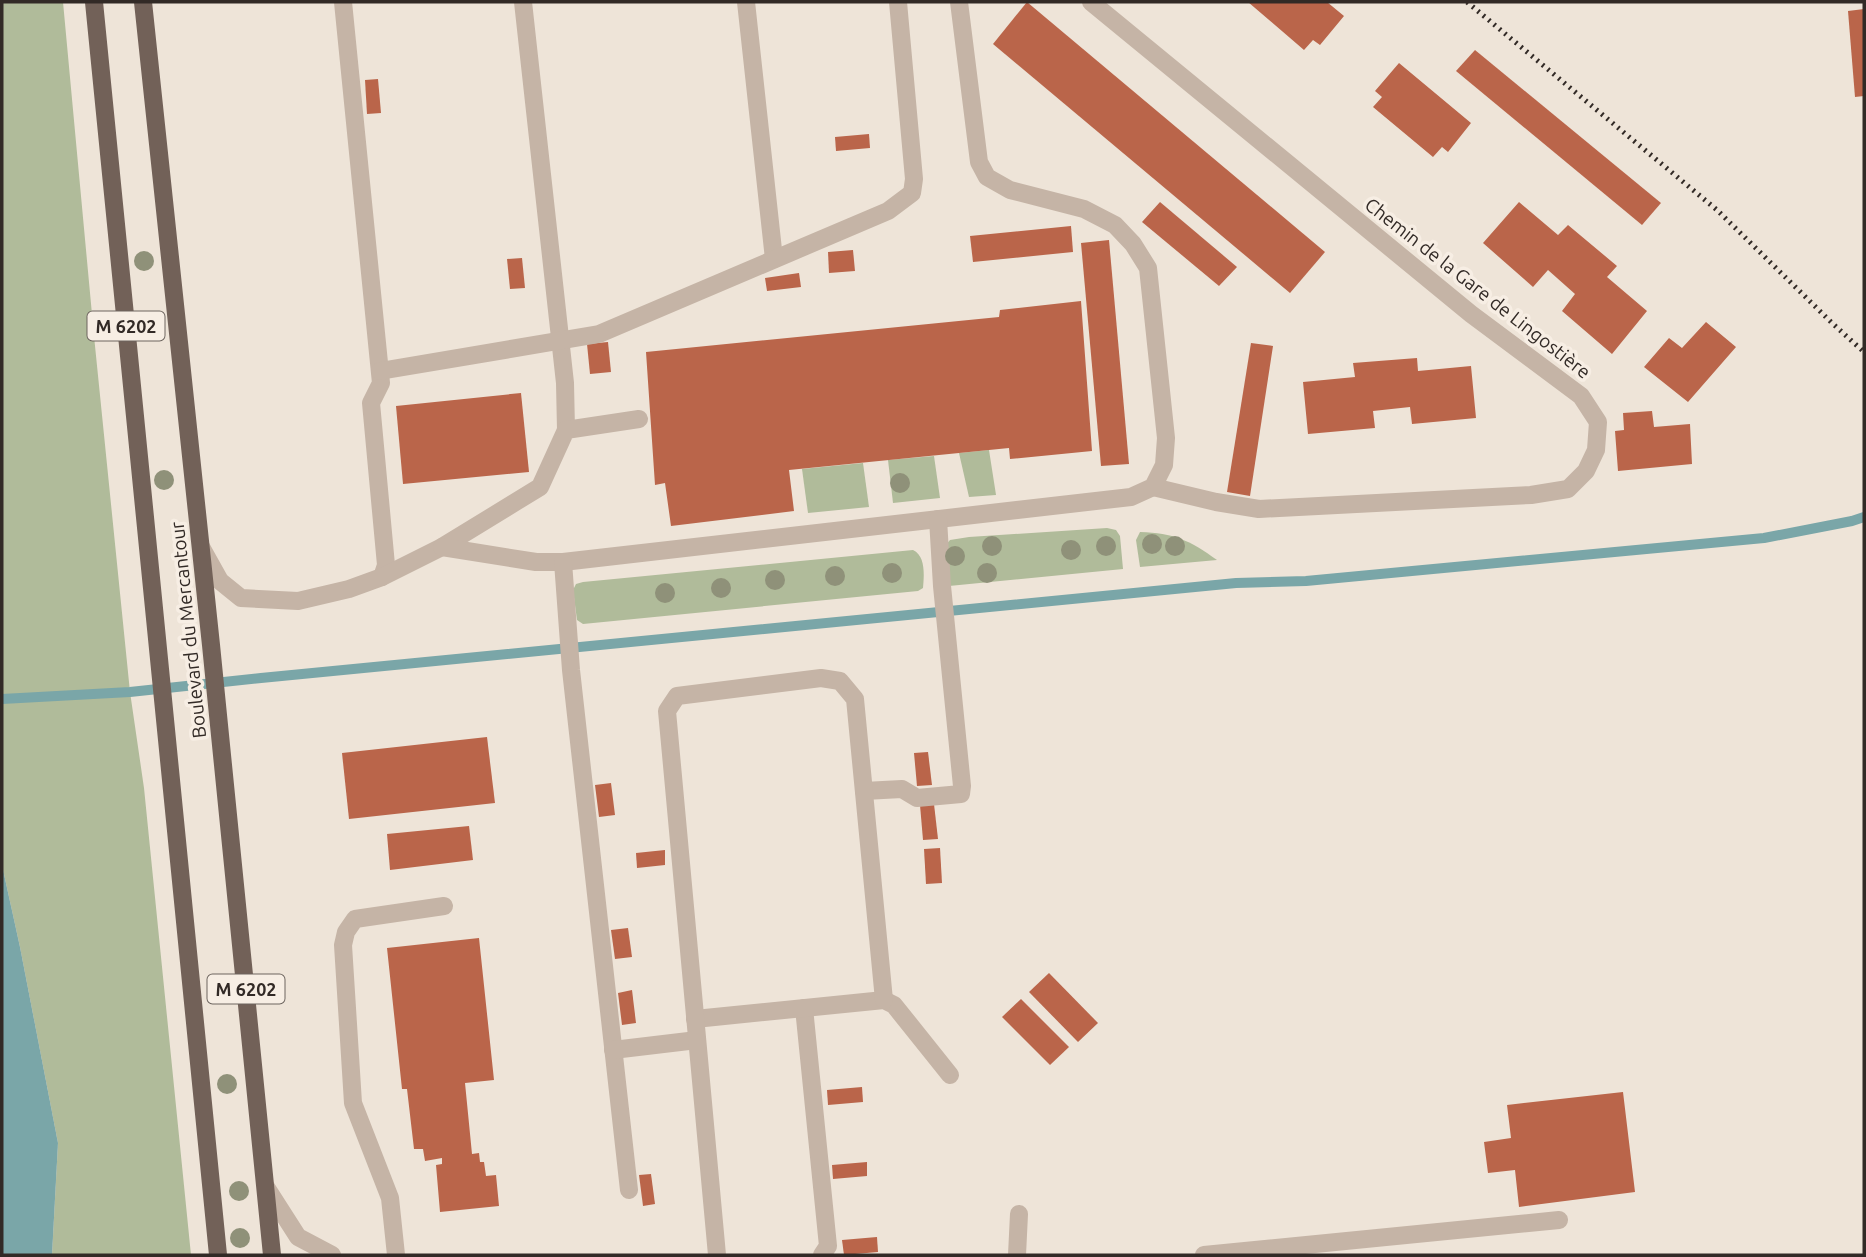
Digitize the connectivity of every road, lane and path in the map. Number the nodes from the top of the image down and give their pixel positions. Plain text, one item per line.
1 (94, 2) edge
2 (142, 2) edge
3 (343, 2) edge
4 (523, 2) edge
5 (746, 2) edge
6 (898, 2) edge
7 (1091, 2) edge
8 (960, 10) edge
9 (774, 259) junction
10 (560, 341) junction
11 (380, 371) junction
12 (639, 419) dead end
13 (566, 430) junction
14 (1153, 487) junction
15 (938, 519) junction
16 (201, 547) junction
17 (442, 547) junction
18 (563, 562) junction
19 (382, 577) junction
20 (864, 791) junction
21 (444, 906) dead end
22 (884, 1000) junction
23 (804, 1008) junction
24 (695, 1019) junction
25 (697, 1040) junction
26 (613, 1050) junction
27 (950, 1075) dead end
28 (266, 1187) junction
29 (629, 1190) dead end
30 (1019, 1214) dead end
31 (1559, 1220) dead end
32 (218, 1255) edge
33 (272, 1255) edge
34 (332, 1255) edge
35 (396, 1255) edge
36 (718, 1255) edge
37 (822, 1255) edge
38 (1017, 1255) edge
39 (1204, 1255) edge

1 - 32 main road, Boulevard du Mercantour / M 6202
2 - 16 main road, Boulevard du Mercantour / M 6202
3 - 11 street
4 - 10 street
5 - 9 street
6 - 9 street
7 - 14 street, Chemin de la Gare de Lingostière
8 - 14 street
9 - 10 street
10 - 11 street
10 - 13 street
11 - 19 street
12 - 13 street
13 - 17 street
14 - 15 street
15 - 18 street
15 - 20 street
16 - 19 street
16 - 28 main road, Boulevard du Mercantour / M 6202
17 - 18 street
17 - 19 street
18 - 26 street
20 - 22 street
20 - 24 street
21 - 35 street
22 - 23 street
22 - 27 street
23 - 24 street
23 - 37 street
24 - 25 street
25 - 26 street
25 - 36 street
26 - 29 street
28 - 33 main road, Boulevard du Mercantour / M 6202
28 - 34 street
30 - 38 street
31 - 39 street

